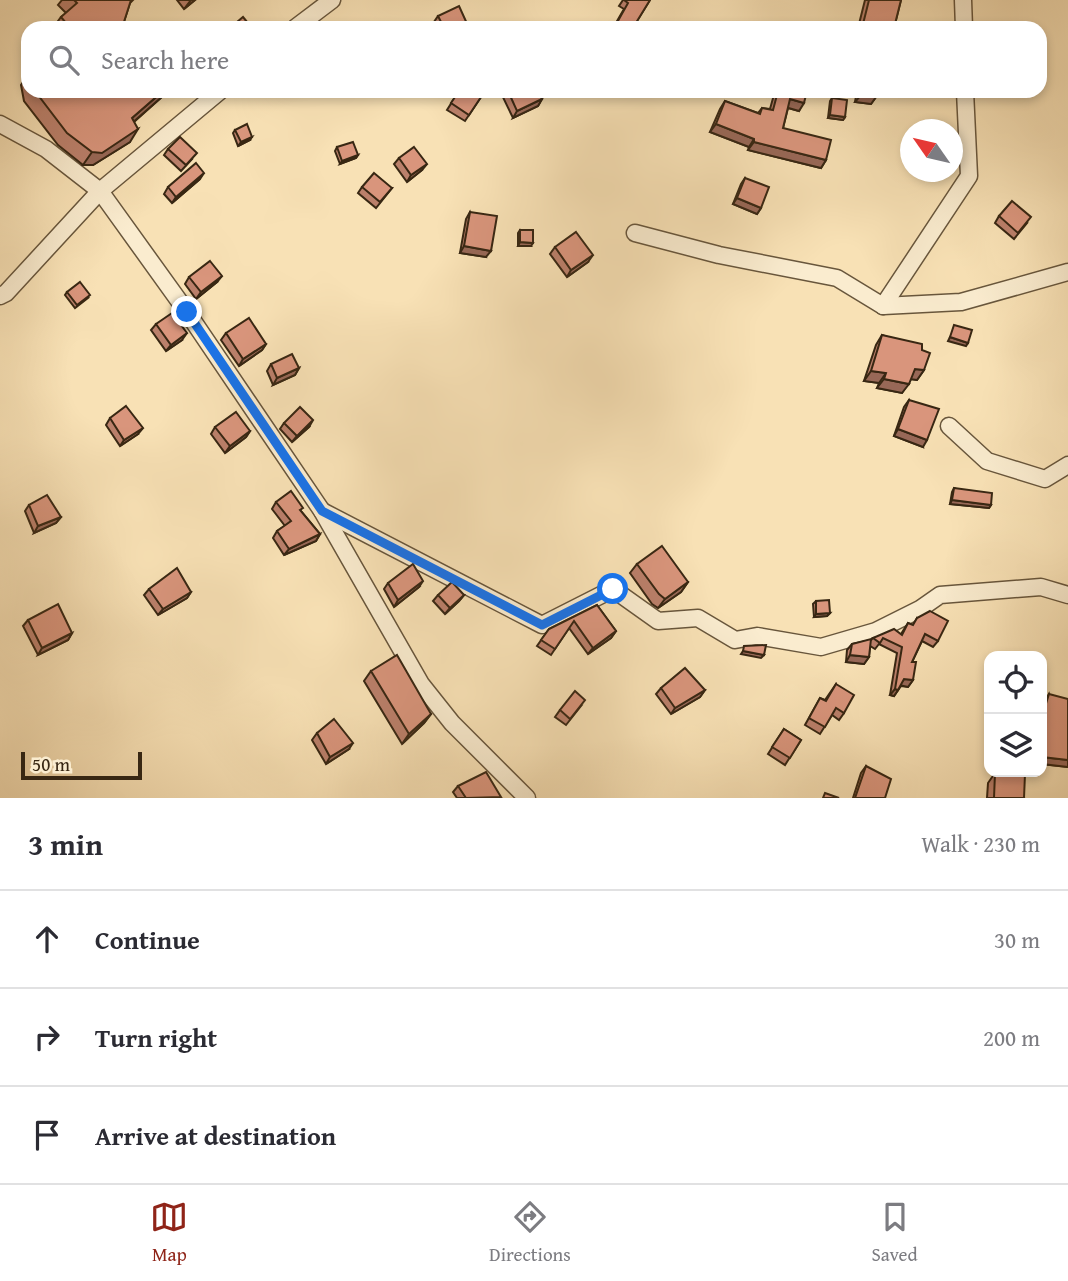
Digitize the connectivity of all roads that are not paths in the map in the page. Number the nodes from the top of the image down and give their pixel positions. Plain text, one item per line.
1 (332, 0) edge
2 (963, 0) edge
3 (304, 21) edge
4 (964, 21) edge
5 (212, 98) edge
6 (965, 98) edge
7 (0, 124) edge
8 (100, 191) junction
9 (635, 233) dead end
10 (1068, 272) edge
11 (2, 298) edge
12 (883, 306) junction
13 (949, 426) dead end
14 (1068, 465) edge
15 (322, 511) junction
16 (1068, 595) edge
17 (527, 798) edge

1 - 3 street
2 - 4 street
5 - 8 street
6 - 12 street
7 - 8 street
8 - 11 street
8 - 15 street
9 - 12 street
10 - 12 street
13 - 14 street
15 - 16 street
15 - 17 street

